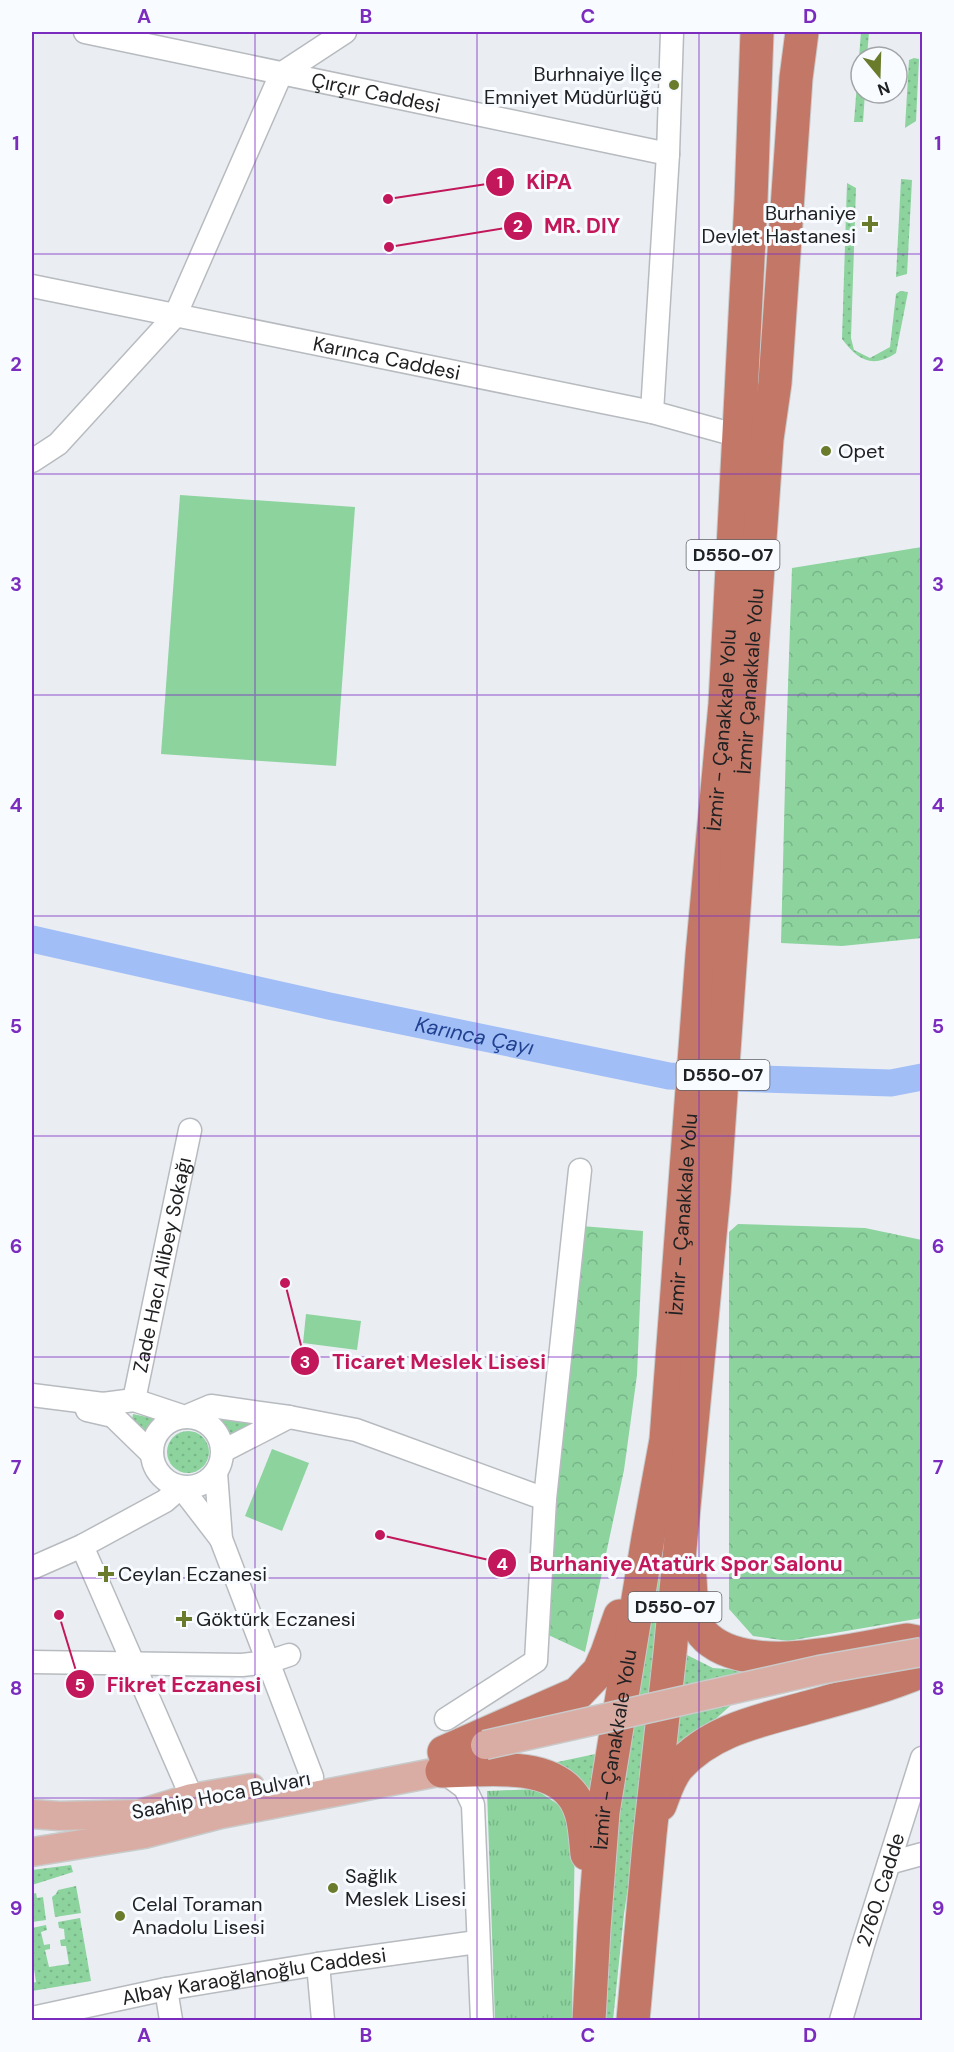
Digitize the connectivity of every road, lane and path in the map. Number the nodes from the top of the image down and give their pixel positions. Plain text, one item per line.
1 (85, 32) edge
2 (345, 32) edge
3 (672, 32) edge
4 (757, 32) edge
5 (802, 32) edge
6 (281, 74) junction
7 (668, 154) junction
8 (32, 286) edge
9 (175, 316) junction
10 (652, 412) junction
11 (739, 436) junction
12 (32, 461) edge
13 (717, 956) junction
14 (190, 1130) dead end
15 (580, 1170) dead end
16 (699, 1191) junction
17 (32, 1395) edge
18 (134, 1400) junction
19 (32, 1406) edge
20 (185, 1417) junction
21 (289, 1417) junction
22 (223, 1451) junction
23 (152, 1454) junction
24 (216, 1473) junction
25 (172, 1494) junction
26 (685, 1498) junction
27 (545, 1499) junction
28 (648, 1538) junction
29 (221, 1539) junction
30 (82, 1546) junction
31 (32, 1568) edge
32 (922, 1643) edge
33 (922, 1652) edge
34 (278, 1658) junction
35 (32, 1662) edge
36 (133, 1663) junction
37 (922, 1669) edge
38 (446, 1719) dead end
39 (488, 1754) junction
40 (922, 1758) edge
41 (443, 1762) junction
42 (312, 1777) junction
43 (192, 1798) junction
44 (32, 1814) edge
45 (650, 1834) junction
46 (32, 1852) edge
47 (922, 1854) edge
48 (889, 1863) junction
49 (594, 1928) junction
50 (477, 1942) junction
51 (318, 1964) junction
52 (166, 1989) junction
53 (32, 2018) edge
54 (171, 2020) edge
55 (323, 2020) edge
56 (482, 2020) edge
57 (589, 2020) edge
58 (633, 2020) edge
59 (841, 2020) edge

1 - 6 street, Çırçır Caddesi
2 - 6 street
3 - 7 street
4 - 11 highway, İzmir - Çanakkale Yolu / D550-07
5 - 13 highway, İzmir Çanakkale Yolu / D550-07
6 - 7 street, Çırçır Caddesi
6 - 9 street
7 - 10 street
8 - 9 street, Karınca Caddesi
9 - 10 street, Karınca Caddesi
9 - 12 street
10 - 11 street, Karınca Caddesi
11 - 13 highway, İzmir - Çanakkale Yolu / D550-07
13 - 16 highway, İzmir - Çanakkale Yolu / D550-07
14 - 18 street, Zade Hacı Alibey Sokağı
15 - 27 street
16 - 26 highway, İzmir - Çanakkale Yolu / D550-07
16 - 28 highway, İzmir - Çanakkale Yolu / D550-07
17 - 18 street
18 - 20 street
19 - 23 street
20 - 21 street
20 - 22 street
20 - 23 street
21 - 22 street
21 - 27 street
22 - 24 street
23 - 25 street
24 - 25 street
24 - 29 street
25 - 29 street
25 - 30 street
26 - 32 highway
26 - 45 highway, İzmir - Çanakkale Yolu / D550-07
27 - 38 street
28 - 41 highway
28 - 49 highway, İzmir - Çanakkale Yolu / D550-07
29 - 34 street
30 - 31 street
30 - 36 street
33 - 39 main road, bridge
34 - 36 street
34 - 42 street
35 - 36 street
36 - 43 street
37 - 39 main road
37 - 45 highway
39 - 41 main road
40 - 48 street, 2760. Cadde
41 - 42 main road, Saahip Hoca Bulvarı
41 - 46 main road, Saahip Hoca Bulvarı
41 - 49 highway
41 - 50 street
42 - 43 main road, Saahip Hoca Bulvarı
43 - 44 main road, Saahip Hoca Bulvarı
45 - 58 highway, İzmir - Çanakkale Yolu / D550-07
47 - 48 street
48 - 59 street, 2760. Cadde
49 - 57 highway, İzmir - Çanakkale Yolu / D550-07
50 - 51 street, Albay Karaoğlanoğlu Caddesi
50 - 56 street
51 - 52 street, Albay Karaoğlanoğlu Caddesi
51 - 55 street
52 - 53 street, Albay Karaoğlanoğlu Caddesi
52 - 54 street

